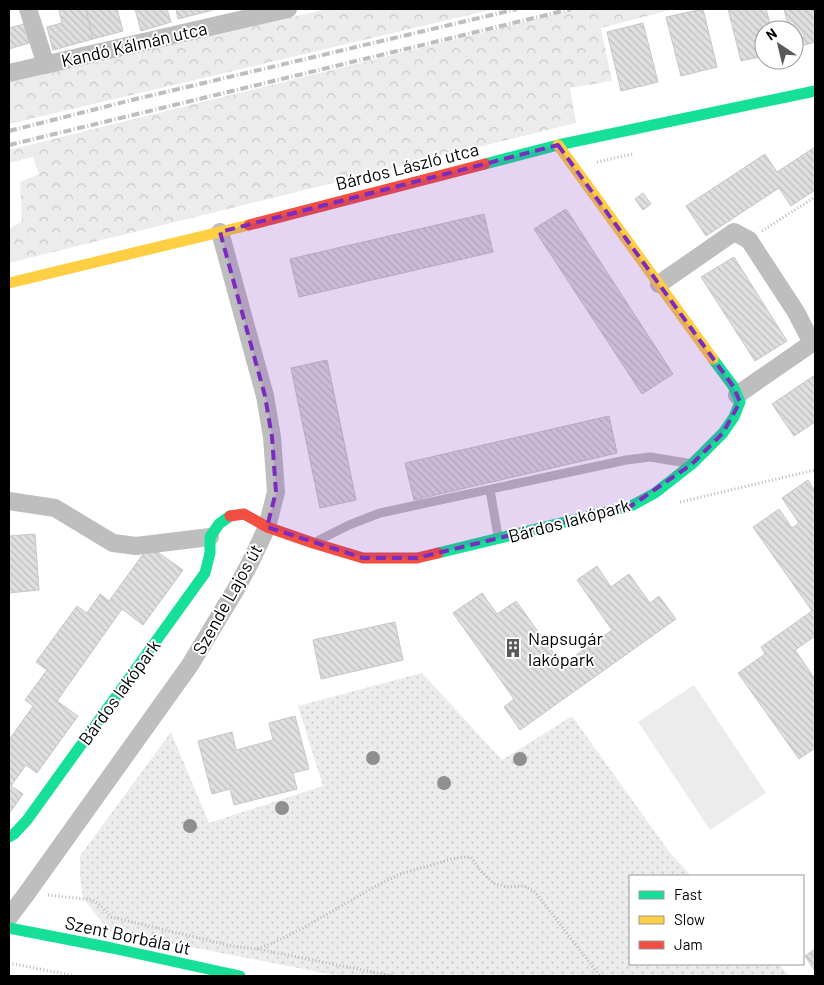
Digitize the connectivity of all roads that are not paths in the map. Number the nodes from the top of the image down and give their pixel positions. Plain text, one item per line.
1 (28, 9) edge
2 (288, 9) edge
3 (46, 65) junction
4 (9, 73) edge
5 (815, 91) edge
6 (558, 145) junction
7 (220, 232) junction
8 (9, 283) edge
9 (659, 284) junction
10 (814, 342) edge
11 (737, 395) junction
12 (692, 464) junction
13 (490, 490) junction
14 (9, 500) edge
15 (267, 526) junction
16 (210, 537) junction
17 (498, 539) junction
18 (313, 543) junction
19 (9, 837) edge
20 (9, 917) edge
21 (9, 928) edge
22 (240, 976) edge

1 - 3 street
2 - 3 street, Kandó Kálmán utca
3 - 4 street, Kandó Kálmán utca
5 - 6 street, Bárdos László utca
6 - 7 street, Bárdos László utca
6 - 9 street
7 - 8 street, Bárdos László utca
7 - 15 street, Szende Lajos út
9 - 10 street
9 - 11 street
10 - 11 street
11 - 12 street, Bárdos lakópark
12 - 13 lane
12 - 17 street, Bárdos lakópark
13 - 17 lane
13 - 18 lane
14 - 16 street
15 - 16 street, Bárdos lakópark
15 - 18 street, Bárdos lakópark
15 - 20 street, Szende Lajos út
16 - 19 street, Bárdos lakópark
17 - 18 street, Bárdos lakópark
21 - 22 street, Szent Borbála út

